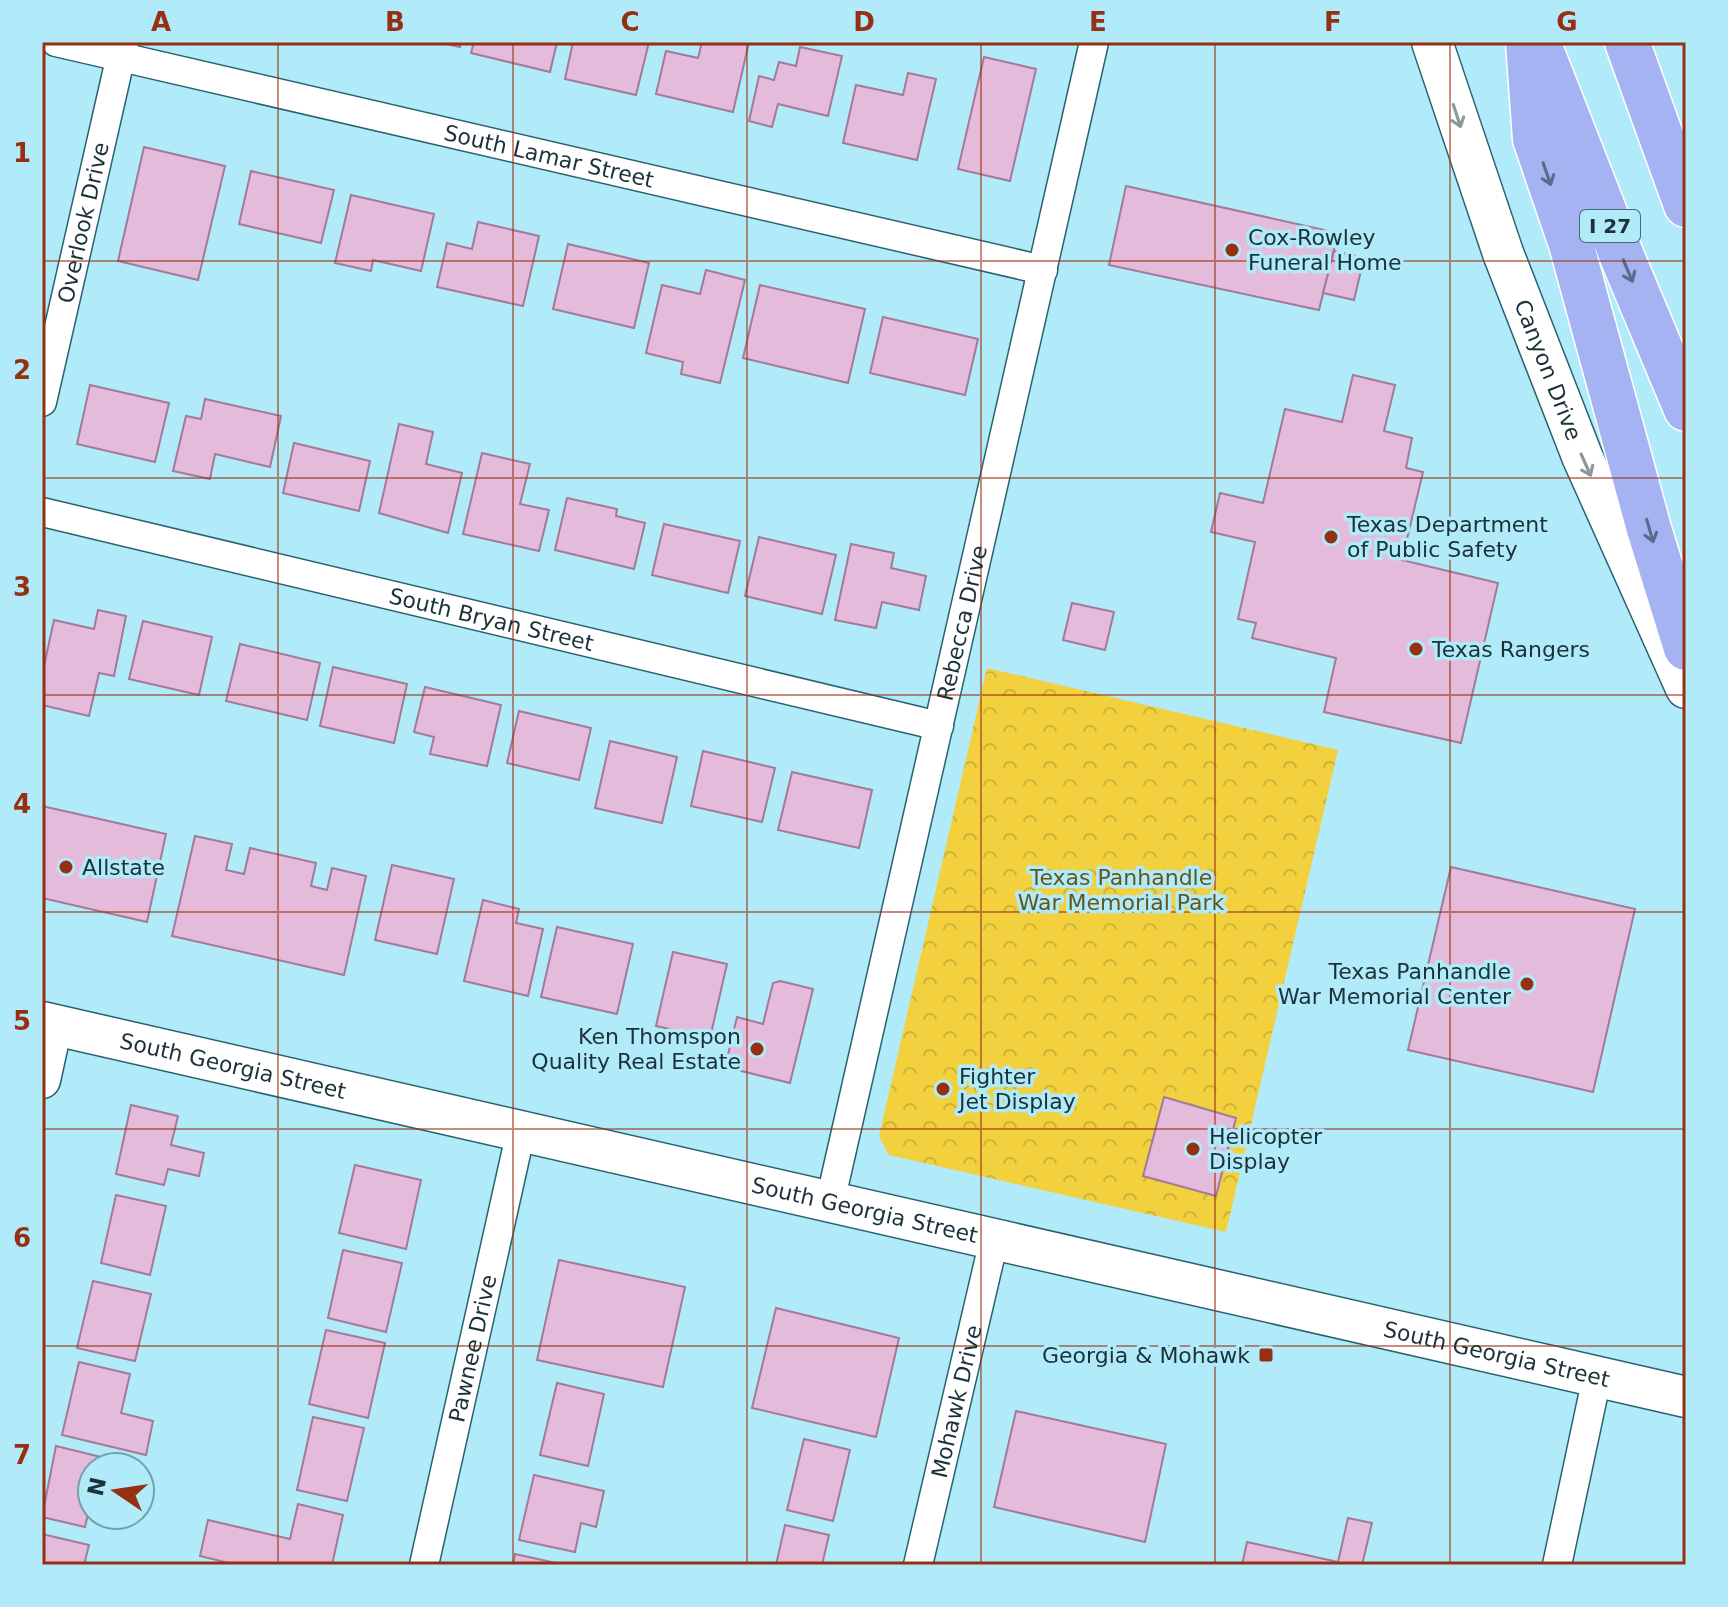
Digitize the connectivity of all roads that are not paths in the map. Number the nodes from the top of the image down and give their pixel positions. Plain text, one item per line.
1 (56, 42) edge
2 (1094, 42) edge
3 (1432, 42) edge
4 (1528, 42) edge
5 (1539, 42) edge
6 (1627, 42) edge
7 (1642, 42) edge
8 (122, 50) edge
9 (1686, 123) edge
10 (1686, 205) edge
11 (1043, 270) junction
12 (42, 402) edge
13 (1686, 409) edge
14 (42, 512) edge
15 (1686, 648) edge
16 (1686, 688) edge
17 (939, 726) junction
18 (48, 1024) edge
19 (42, 1080) edge
20 (521, 1131) junction
21 (830, 1202) junction
22 (994, 1240) junction
23 (1597, 1377) junction
24 (1686, 1397) edge
25 (424, 1565) edge
26 (918, 1565) edge
27 (1557, 1565) edge

1 - 8 street, South Lamar Street
2 - 11 street, Rebecca Drive
3 -> 16 main road, Canyon Drive
4 -> 15 highway
5 -> 13 highway, I 27
6 - 10 highway
7 - 9 highway
8 - 11 street, South Lamar Street
8 - 12 street, Overlook Drive
11 - 17 street, Rebecca Drive
14 - 17 street, South Bryan Street
17 - 21 street, Rebecca Drive
18 - 19 street
18 - 20 main road, South Georgia Street
20 - 21 main road, South Georgia Street
20 - 25 street, Pawnee Drive
21 - 22 main road, South Georgia Street
22 - 23 main road, South Georgia Street
22 - 26 street, Mohawk Drive
23 - 24 main road, South Georgia Street
23 - 27 street

